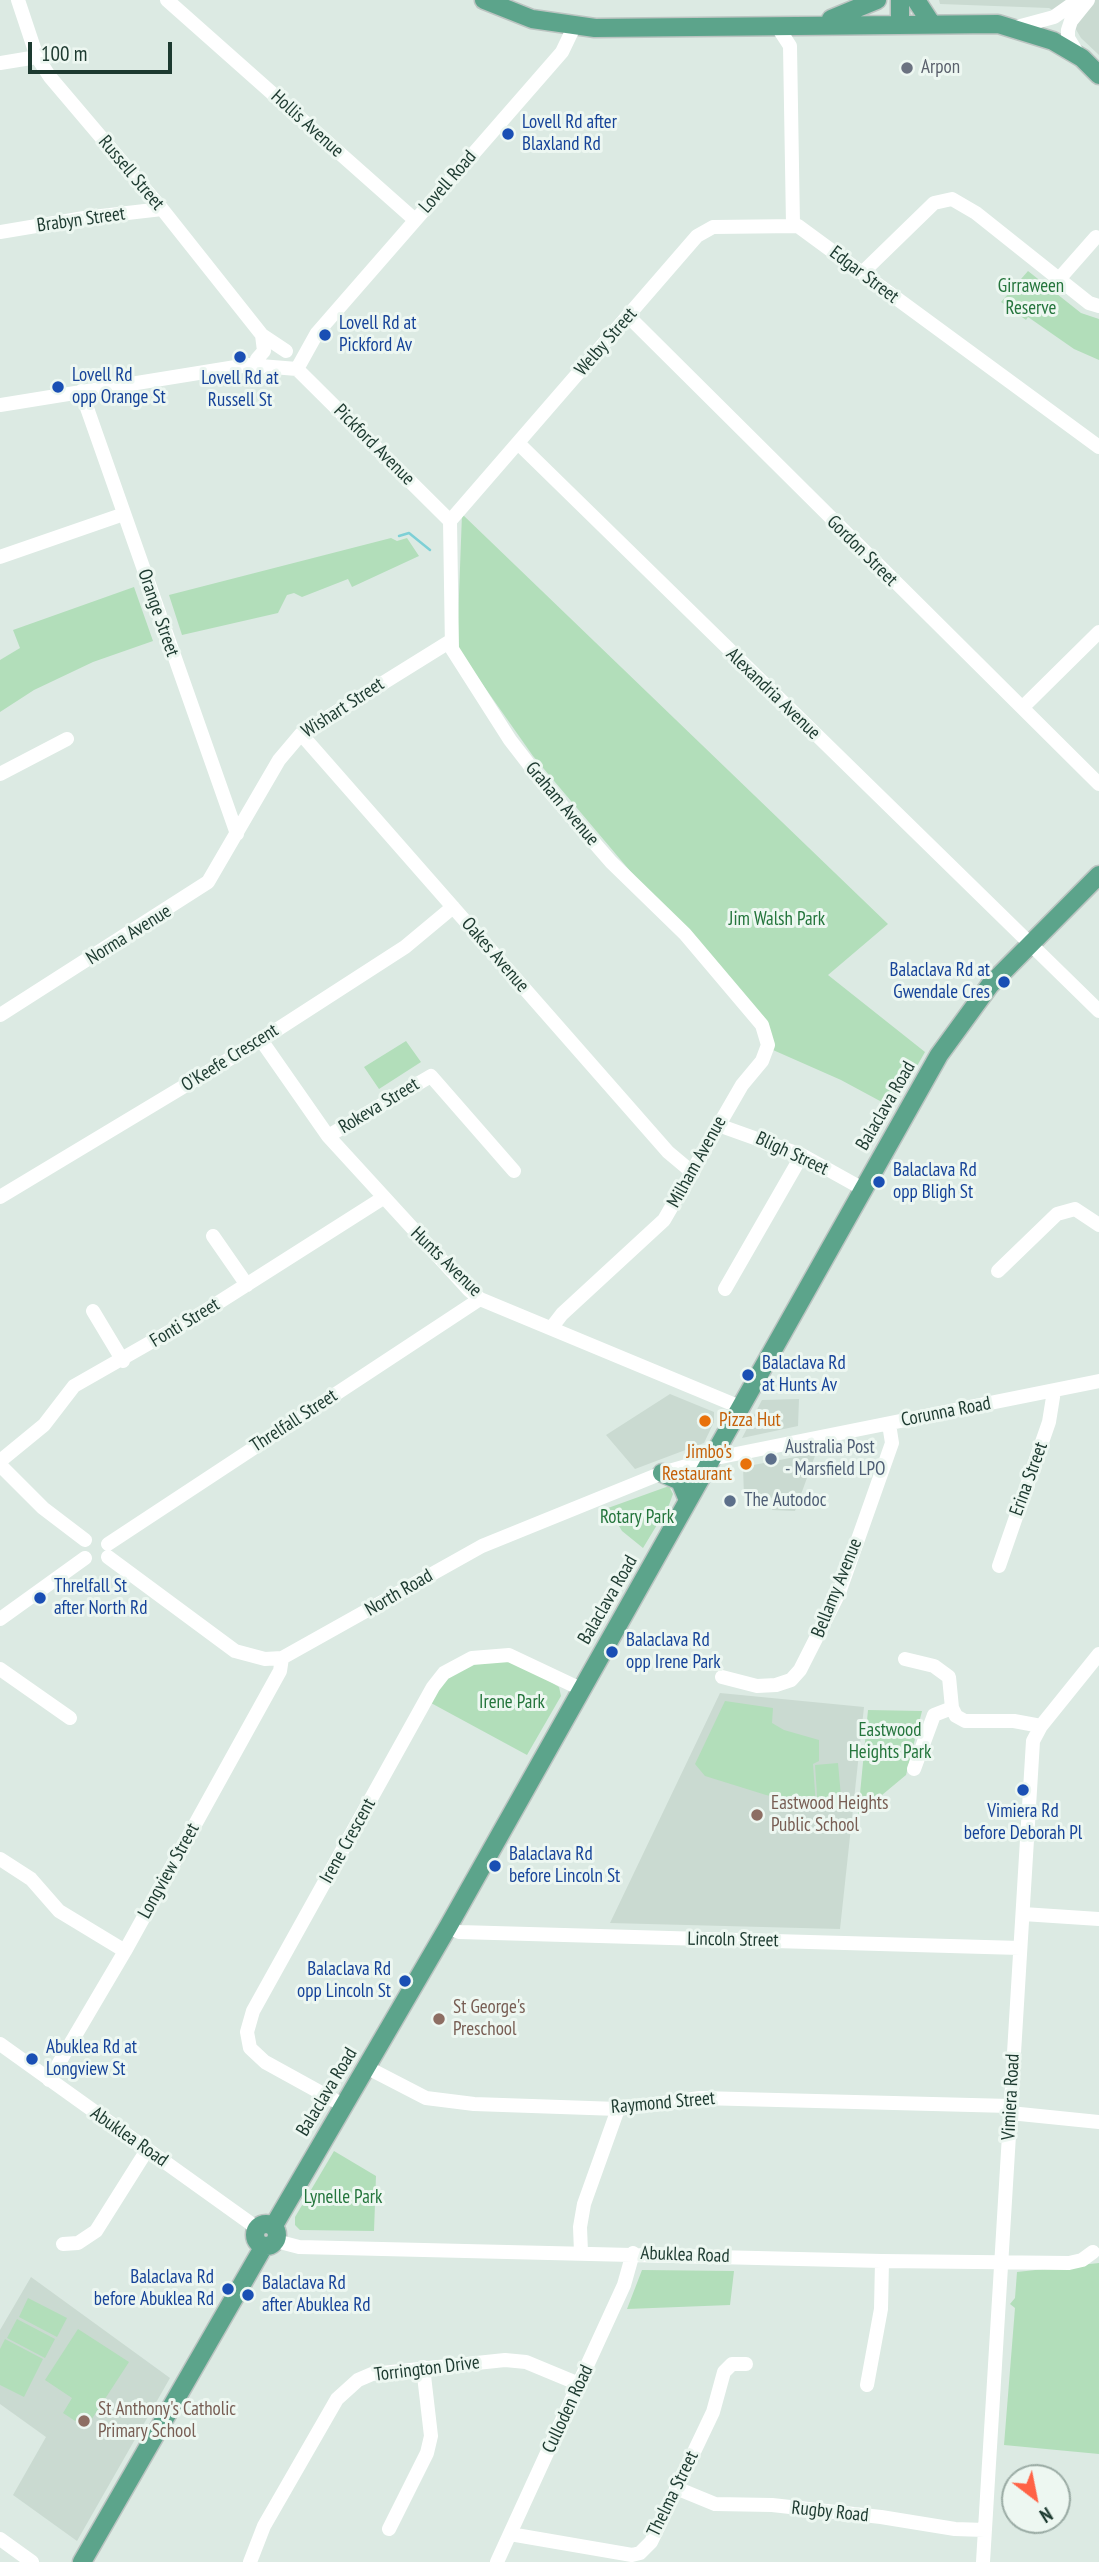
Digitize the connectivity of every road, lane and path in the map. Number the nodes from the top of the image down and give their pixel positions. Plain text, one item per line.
1 (18, 0) edge
2 (167, 0) edge
3 (484, 0) edge
4 (877, 0) edge
5 (888, 0) edge
6 (900, 0) edge
7 (916, 0) edge
8 (1078, 0) edge
9 (1088, 0) edge
10 (894, 23) junction
11 (931, 23) junction
12 (811, 25) junction
13 (777, 26) junction
14 (574, 27) junction
15 (1017, 27) junction
16 (37, 57) junction
17 (1082, 58) junction
18 (0, 64) edge
19 (1099, 75) edge
20 (162, 209) junction
21 (415, 220) junction
22 (793, 225) junction
23 (0, 232) edge
24 (1096, 237) dead end
25 (862, 273) junction
26 (1059, 279) junction
27 (1099, 306) edge
28 (628, 316) junction
29 (262, 335) junction
30 (290, 358) junction
31 (253, 362) junction
32 (81, 391) junction
33 (0, 405) edge
34 (518, 443) junction
35 (1099, 447) edge
36 (124, 514) junction
37 (450, 521) junction
38 (0, 557) edge
39 (1099, 632) edge
40 (449, 642) junction
41 (1023, 707) junction
42 (301, 734) junction
43 (67, 739) dead end
44 (0, 774) edge
45 (1099, 784) edge
46 (237, 834) junction
47 (1099, 876) edge
48 (453, 907) junction
49 (1030, 944) junction
50 (1, 1012) edge
51 (1099, 1012) edge
52 (261, 1040) junction
53 (768, 1045) joint
54 (718, 1125) junction
55 (328, 1136) junction
56 (802, 1155) junction
57 (514, 1171) dead end
58 (693, 1173) junction
59 (863, 1189) junction
60 (0, 1197) edge
61 (383, 1198) junction
62 (1099, 1225) edge
63 (214, 1236) dead end
64 (998, 1271) dead end
65 (247, 1285) junction
66 (724, 1289) dead end
67 (480, 1298) junction
68 (93, 1311) dead end
69 (552, 1327) junction
70 (123, 1361) junction
71 (1099, 1381) edge
72 (1054, 1391) junction
73 (740, 1407) junction
74 (889, 1423) junction
75 (711, 1459) junction
76 (0, 1463) edge
77 (662, 1473) junction
78 (688, 1500) junction
79 (85, 1540) junction
80 (108, 1551) junction
81 (85, 1558) junction
82 (999, 1566) dead end
83 (0, 1619) edge
84 (1099, 1654) edge
85 (282, 1658) junction
86 (905, 1660) dead end
87 (0, 1668) edge
88 (722, 1677) dead end
89 (581, 1689) junction
90 (952, 1708) junction
91 (70, 1718) dead end
92 (1041, 1726) junction
93 (914, 1769) dead end
94 (0, 1859) edge
95 (1023, 1914) junction
96 (1099, 1919) edge
97 (448, 1927) junction
98 (1020, 1948) junction
99 (125, 1951) junction
100 (0, 2044) edge
101 (366, 2067) junction
102 (49, 2080) junction
103 (343, 2105) junction
104 (618, 2109) junction
105 (1010, 2109) junction
106 (1099, 2122) edge
107 (147, 2150) junction
108 (267, 2236) junction
109 (64, 2244) dead end
110 (581, 2252) junction
111 (1093, 2252) dead end
112 (633, 2253) junction
113 (882, 2261) junction
114 (1000, 2262) junction
115 (746, 2364) dead end
116 (423, 2368) junction
117 (579, 2384) junction
118 (867, 2385) dead end
119 (676, 2488) junction
120 (389, 2529) dead end
121 (985, 2530) junction
122 (510, 2534) junction
123 (0, 2539) edge
124 (32, 2562) edge
125 (82, 2562) edge
126 (250, 2562) edge
127 (497, 2562) edge
128 (983, 2562) edge

1 - 16 street, Russell Street
2 - 21 street, Hollis Avenue
3 - 14 main road
4 - 12 main road
5 - 10 main road
6 - 10 main road
7 - 11 main road
8 - 15 street
9 - 17 street
10 - 11 main road
10 - 12 main road
11 - 15 main road
12 - 13 main road
13 - 14 main road
13 - 22 street
14 - 21 street, Lovell Road
15 - 17 main road
16 - 18 street
16 - 20 street, Russell Street
17 - 19 main road
20 - 23 street, Brabyn Street
20 - 29 street, Russell Street
21 - 30 street, Lovell Road
22 - 25 street, Edgar Street
22 - 28 street, Welby Street
24 - 26 street
25 - 26 street
25 - 35 street, Edgar Street
26 - 27 street
28 - 34 street, Welby Street
28 - 41 street, Gordon Street
29 - 30 street, Russell Street
29 - 31 street
30 - 31 street
30 - 37 street, Pickford Avenue
31 - 32 street
32 - 33 street
32 - 36 street, Orange Street
34 - 37 street, Welby Street
34 - 49 street, Alexandria Avenue
36 - 38 street
36 - 46 street, Orange Street
37 - 40 street
39 - 41 street
40 - 42 street, Wishart Street
40 - 53 street, Graham Avenue
41 - 45 street, Gordon Street
42 - 46 street, Wishart Street
42 - 48 street, Oakes Avenue
43 - 44 street
46 - 50 street, Norma Avenue
47 - 49 main road, Balaclava Road
48 - 52 street, O'Keefe Crescent
48 - 58 street, Oakes Avenue
49 - 51 street, Alexandria Avenue
49 - 59 main road, Balaclava Road
52 - 55 street, Hunts Avenue
52 - 60 street, O'Keefe Crescent
53 - 54 street, Milham Avenue
54 - 56 street, Bligh Street
54 - 58 street, Milham Avenue
55 - 57 street, Rokeva Street
55 - 61 street, Hunts Avenue
56 - 59 street, Bligh Street
56 - 66 street
58 - 69 street, Milham Avenue
59 - 73 main road, Balaclava Road
61 - 65 street, Fonti Street
61 - 67 street, Hunts Avenue
62 - 64 street
63 - 65 street
65 - 70 street, Fonti Street
67 - 69 street, Hunts Avenue
67 - 80 street, Threlfall Street
68 - 70 street
69 - 73 street, Hunts Avenue
70 - 76 street, Fonti Street
71 - 72 street, Corunna Road
72 - 74 street, Corunna Road
72 - 82 street, Erina Street
73 - 75 main road, Balaclava Road
74 - 75 street, Corunna Road
74 - 88 street, Bellamy Avenue
75 - 77 street, North Road
75 - 78 main road, Balaclava Road
76 - 79 street
77 - 78 main road
77 - 85 street, North Road
78 - 89 main road, Balaclava Road
79 - 80 street
79 - 81 street
80 - 81 street
80 - 85 street
81 - 83 street
84 - 92 street, Vimiera Road
85 - 99 street, Longview Street
86 - 90 street
87 - 91 street
89 - 97 main road, Balaclava Road
89 - 103 street, Irene Crescent
90 - 92 street
90 - 93 street
92 - 95 street, Vimiera Road
94 - 99 street
95 - 96 street
95 - 98 street, Vimiera Road
97 - 98 street, Lincoln Street
97 - 101 main road, Balaclava Road
98 - 105 street, Vimiera Road
99 - 102 street, Longview Street
100 - 102 street, Abuklea Road
101 - 103 main road, Balaclava Road
101 - 104 street, Raymond Street
102 - 107 street, Abuklea Road
103 - 108 main road, Balaclava Road
104 - 105 street, Raymond Street
104 - 110 street
105 - 106 street, Raymond Street
105 - 114 street, Vimiera Road
107 - 108 street, Abuklea Road
107 - 109 street
108 - 110 street, Abuklea Road
108 - 125 main road, Balaclava Road
110 - 112 street, Abuklea Road
111 - 114 street, Abuklea Road
112 - 113 street, Abuklea Road
112 - 117 street, Culloden Road
113 - 114 street, Abuklea Road
113 - 118 street
114 - 121 street, Vimiera Road
115 - 119 street, Thelma Street
116 - 117 street, Torrington Drive
116 - 120 street
116 - 126 street, Torrington Drive
117 - 122 street, Culloden Road
119 - 121 street, Rugby Road
119 - 122 street, Thelma Street
121 - 128 street, Vimiera Road
122 - 127 street, Culloden Road
123 - 124 street

